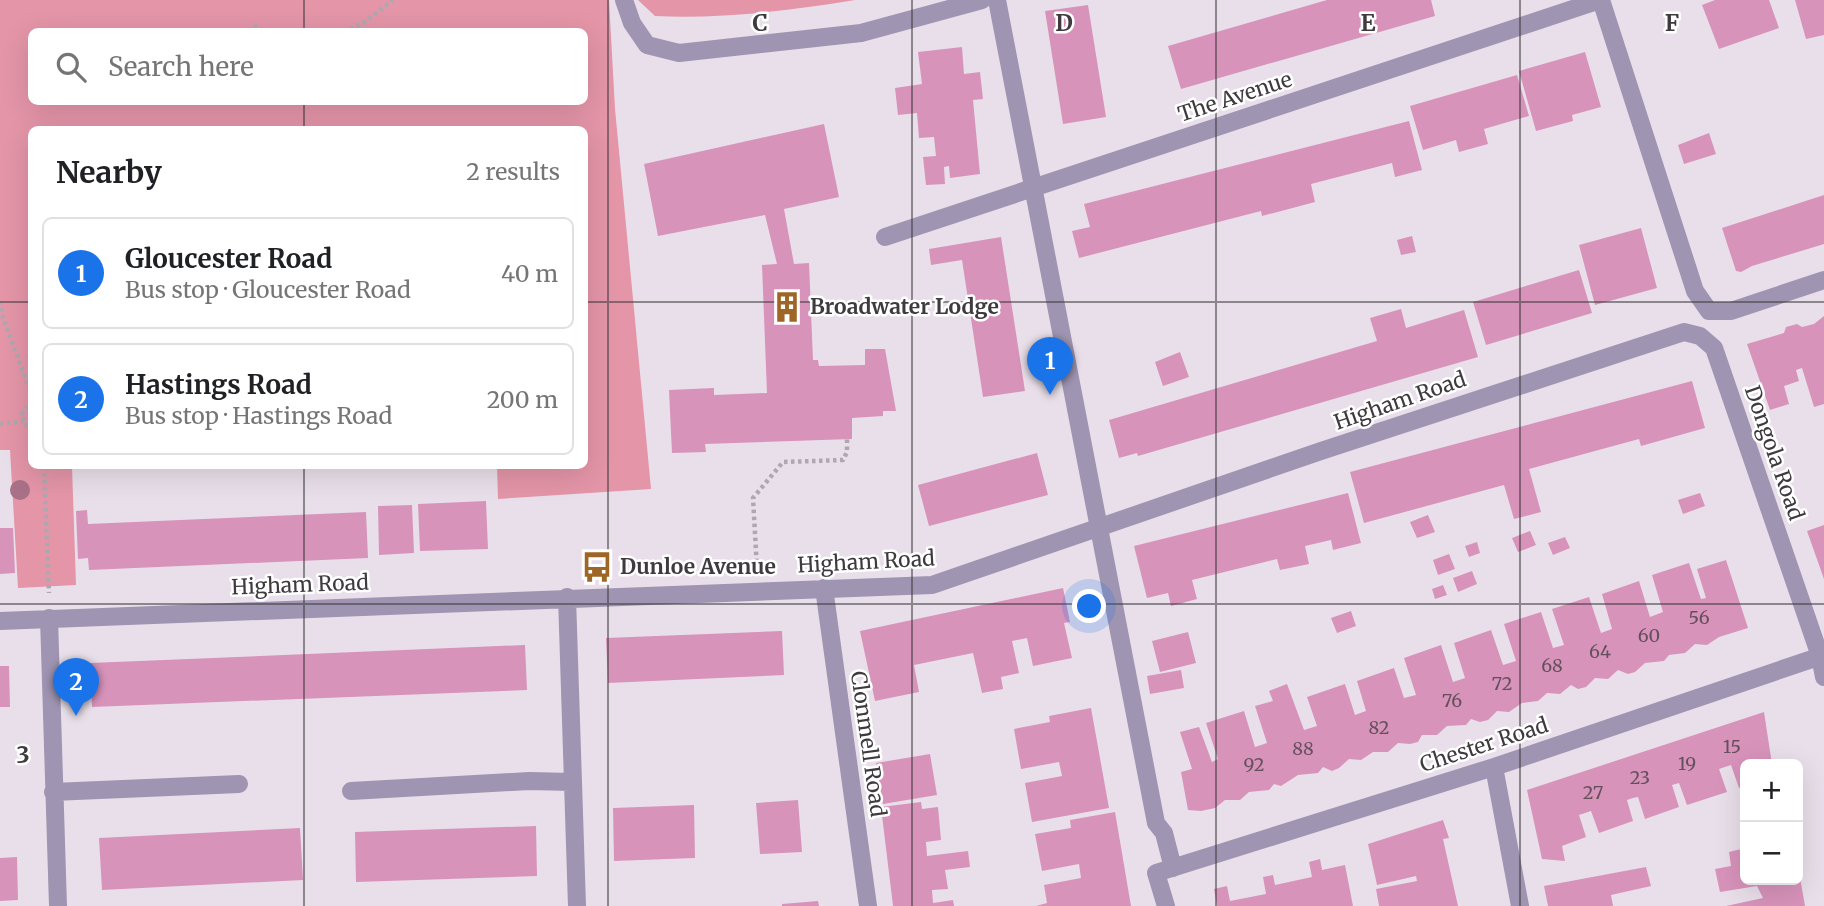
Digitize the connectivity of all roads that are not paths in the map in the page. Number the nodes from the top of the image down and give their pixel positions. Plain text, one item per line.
1 (624, 0) edge
2 (982, 0) edge
3 (997, 0) edge
4 (1600, 0) edge
5 (1034, 188) junction
6 (885, 237) dead end
7 (1824, 280) edge
8 (1694, 332) joint
9 (1098, 526) junction
10 (824, 588) junction
11 (567, 597) junction
12 (50, 618) junction
13 (0, 621) edge
14 (1822, 656) edge
15 (1824, 677) edge
16 (1494, 767) junction
17 (572, 782) junction
18 (239, 784) dead end
19 (351, 791) dead end
20 (53, 792) junction
21 (1164, 871) junction
22 (58, 906) edge
23 (577, 906) edge
24 (868, 906) edge
25 (1166, 906) edge
26 (1520, 906) edge

1 - 2 street
3 - 5 street
4 - 5 street, The Avenue
4 - 7 street
5 - 6 street, The Avenue
5 - 9 street
8 - 9 street, Higham Road
8 - 14 street, Dongola Road
9 - 10 street, Higham Road
9 - 21 street
10 - 11 street, Higham Road
10 - 24 street, Clonmell Road
11 - 12 street, Higham Road
11 - 17 street
12 - 13 street, Higham Road
12 - 20 street
14 - 15 street, Dongola Road
14 - 16 street, Chester Road
16 - 21 street, Chester Road
16 - 26 street
17 - 19 street
17 - 23 street
18 - 20 street
20 - 22 street
21 - 25 street

